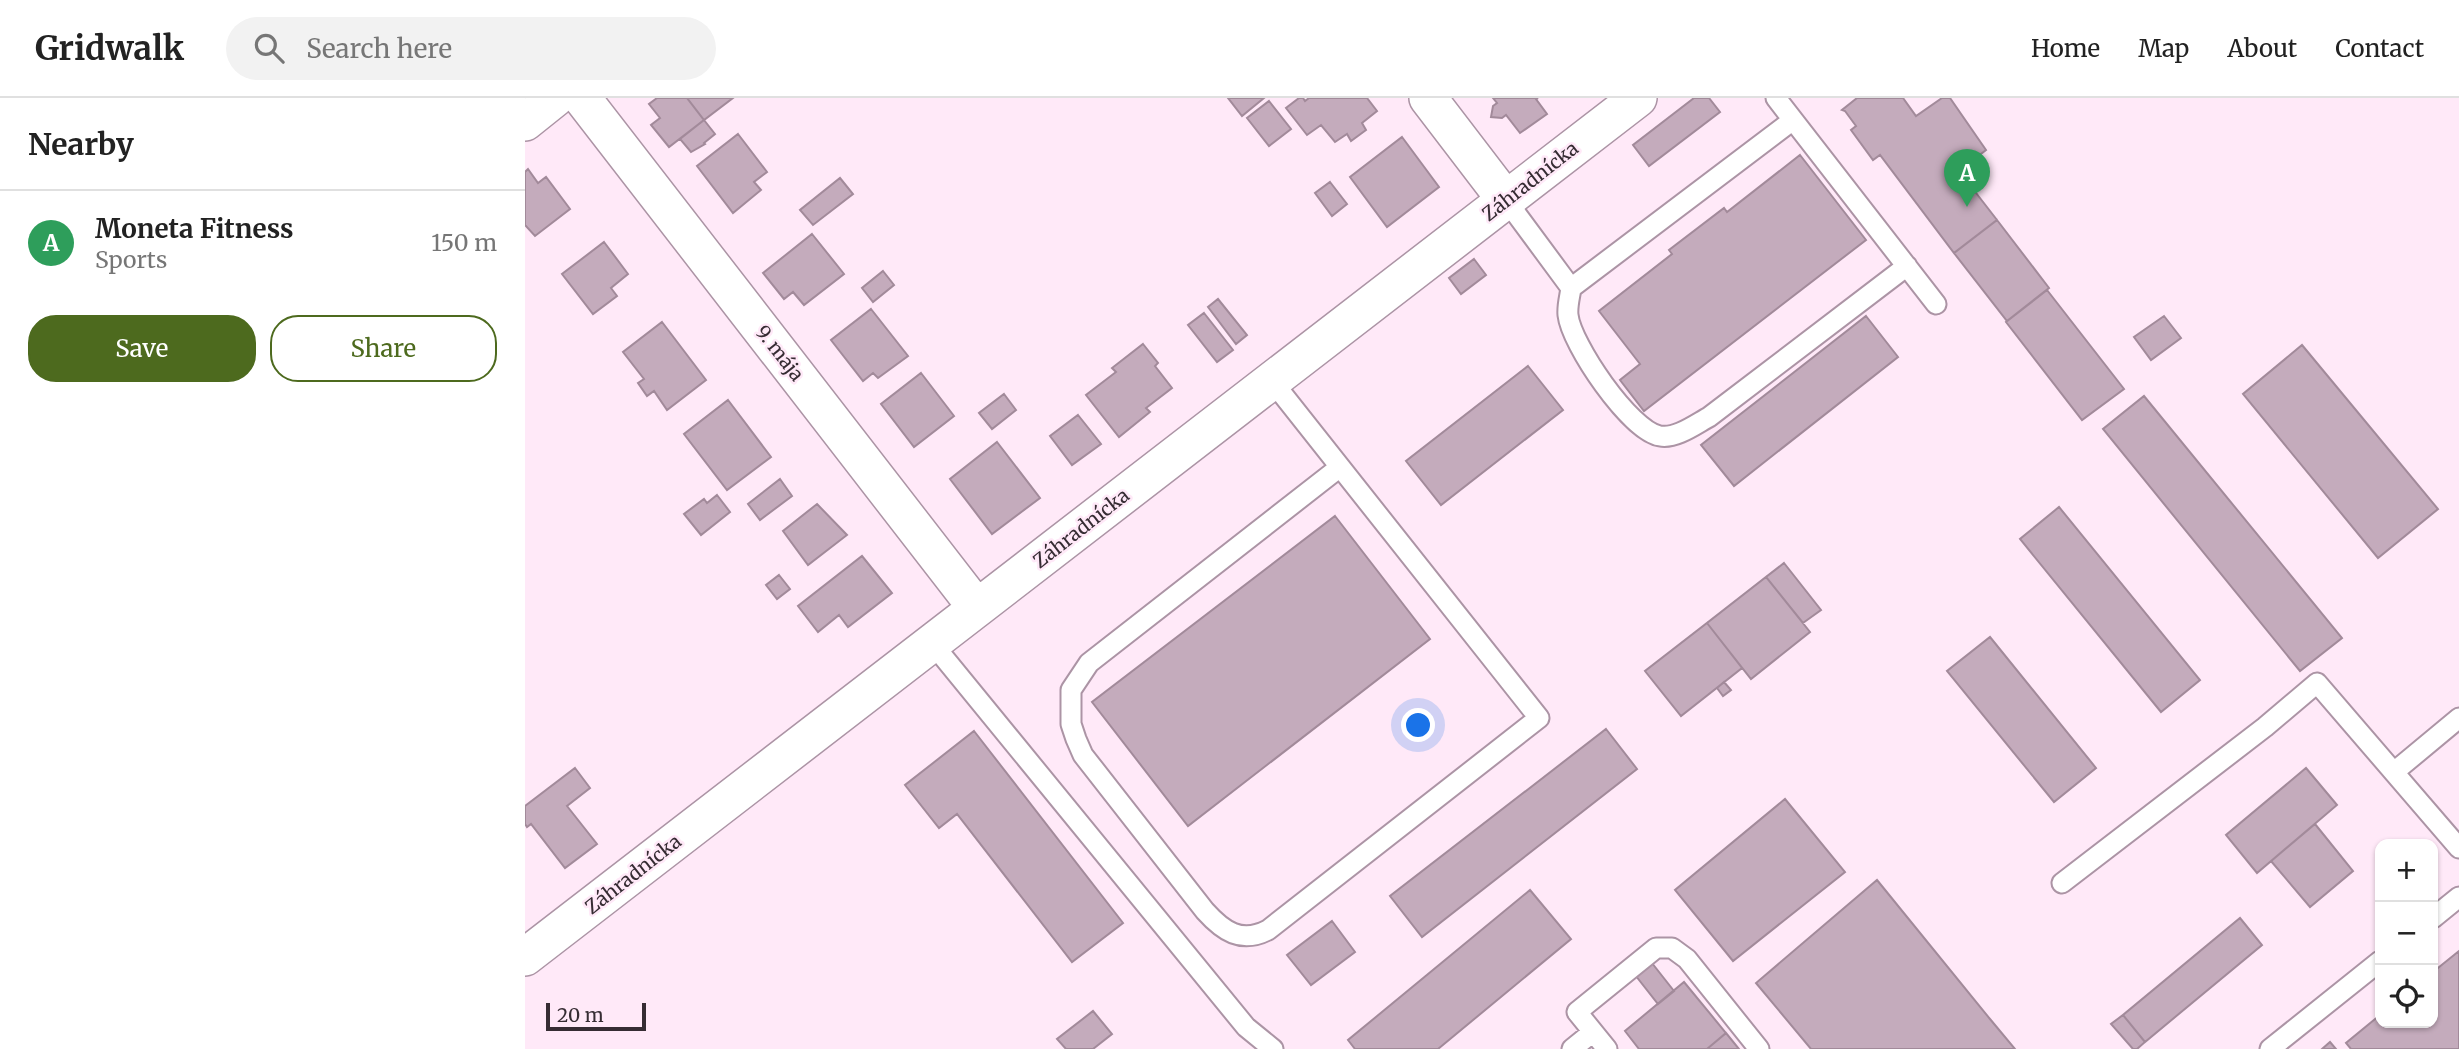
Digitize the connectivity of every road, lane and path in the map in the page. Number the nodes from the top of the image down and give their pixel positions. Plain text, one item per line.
1 (555, 98) edge
2 (582, 98) edge
3 (1428, 98) edge
4 (1638, 98) edge
5 (1776, 98) edge
6 (1793, 120) junction
7 (525, 122) edge
8 (1506, 200) junction
9 (1907, 266) junction
10 (1571, 288) junction
11 (1936, 304) dead end
12 (1272, 381) junction
13 (1340, 467) junction
14 (977, 608) junction
15 (932, 643) junction
16 (2459, 718) edge
17 (2394, 772) junction
18 (2459, 848) edge
19 (2062, 883) dead end
20 (2459, 897) edge
21 (2438, 914) edge
22 (525, 957) edge
23 (2375, 965) edge
24 (1593, 1032) junction
25 (1273, 1049) edge
26 (1572, 1049) edge
27 (1607, 1049) edge
28 (1759, 1049) edge
29 (2270, 1049) edge

1 - 7 street
2 - 14 street, 9. mája
3 - 8 street
4 - 8 street, Záhradnícka
5 - 6 lane
6 - 9 lane
6 - 10 lane
8 - 10 lane
8 - 12 street, Záhradnícka
9 - 10 lane
9 - 11 lane
12 - 13 lane
12 - 14 street, Záhradnícka
13 - 13 lane
14 - 15 street, Záhradnícka
15 - 22 street, Záhradnícka
15 - 25 lane
16 - 17 lane
17 - 18 lane
17 - 19 lane
20 - 21 lane
23 - 29 lane
24 - 26 lane
24 - 27 lane
24 - 28 lane

